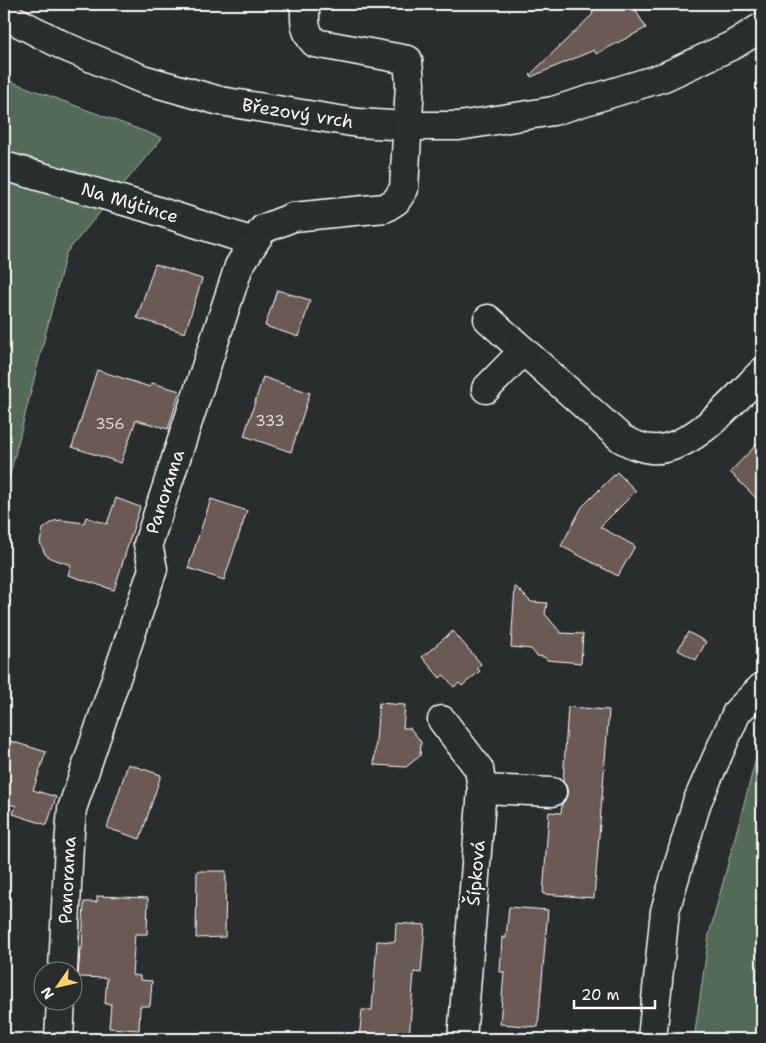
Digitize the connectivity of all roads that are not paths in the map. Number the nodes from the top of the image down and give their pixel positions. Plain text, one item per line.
1 (305, 4) edge
2 (4, 15) edge
3 (762, 27) edge
4 (408, 126) junction
5 (4, 166) edge
6 (254, 242) junction
7 (488, 319) dead end
8 (523, 350) junction
9 (762, 372) edge
10 (486, 389) dead end
11 (762, 687) edge
12 (442, 720) dead end
13 (482, 789) junction
14 (552, 792) dead end
15 (63, 960) edge
16 (60, 1010) edge
17 (59, 1039) edge
18 (462, 1039) edge
19 (652, 1039) edge

1 - 4 street
2 - 4 street, Březový vrch
3 - 4 street, Březový vrch
4 - 6 street, Panorama
5 - 6 street, Na Mýtince
6 - 15 street, Panorama
7 - 8 street
8 - 9 street
8 - 10 street
11 - 19 street
12 - 13 street, Šípková
13 - 14 street
13 - 18 street, Šípková
16 - 17 street

